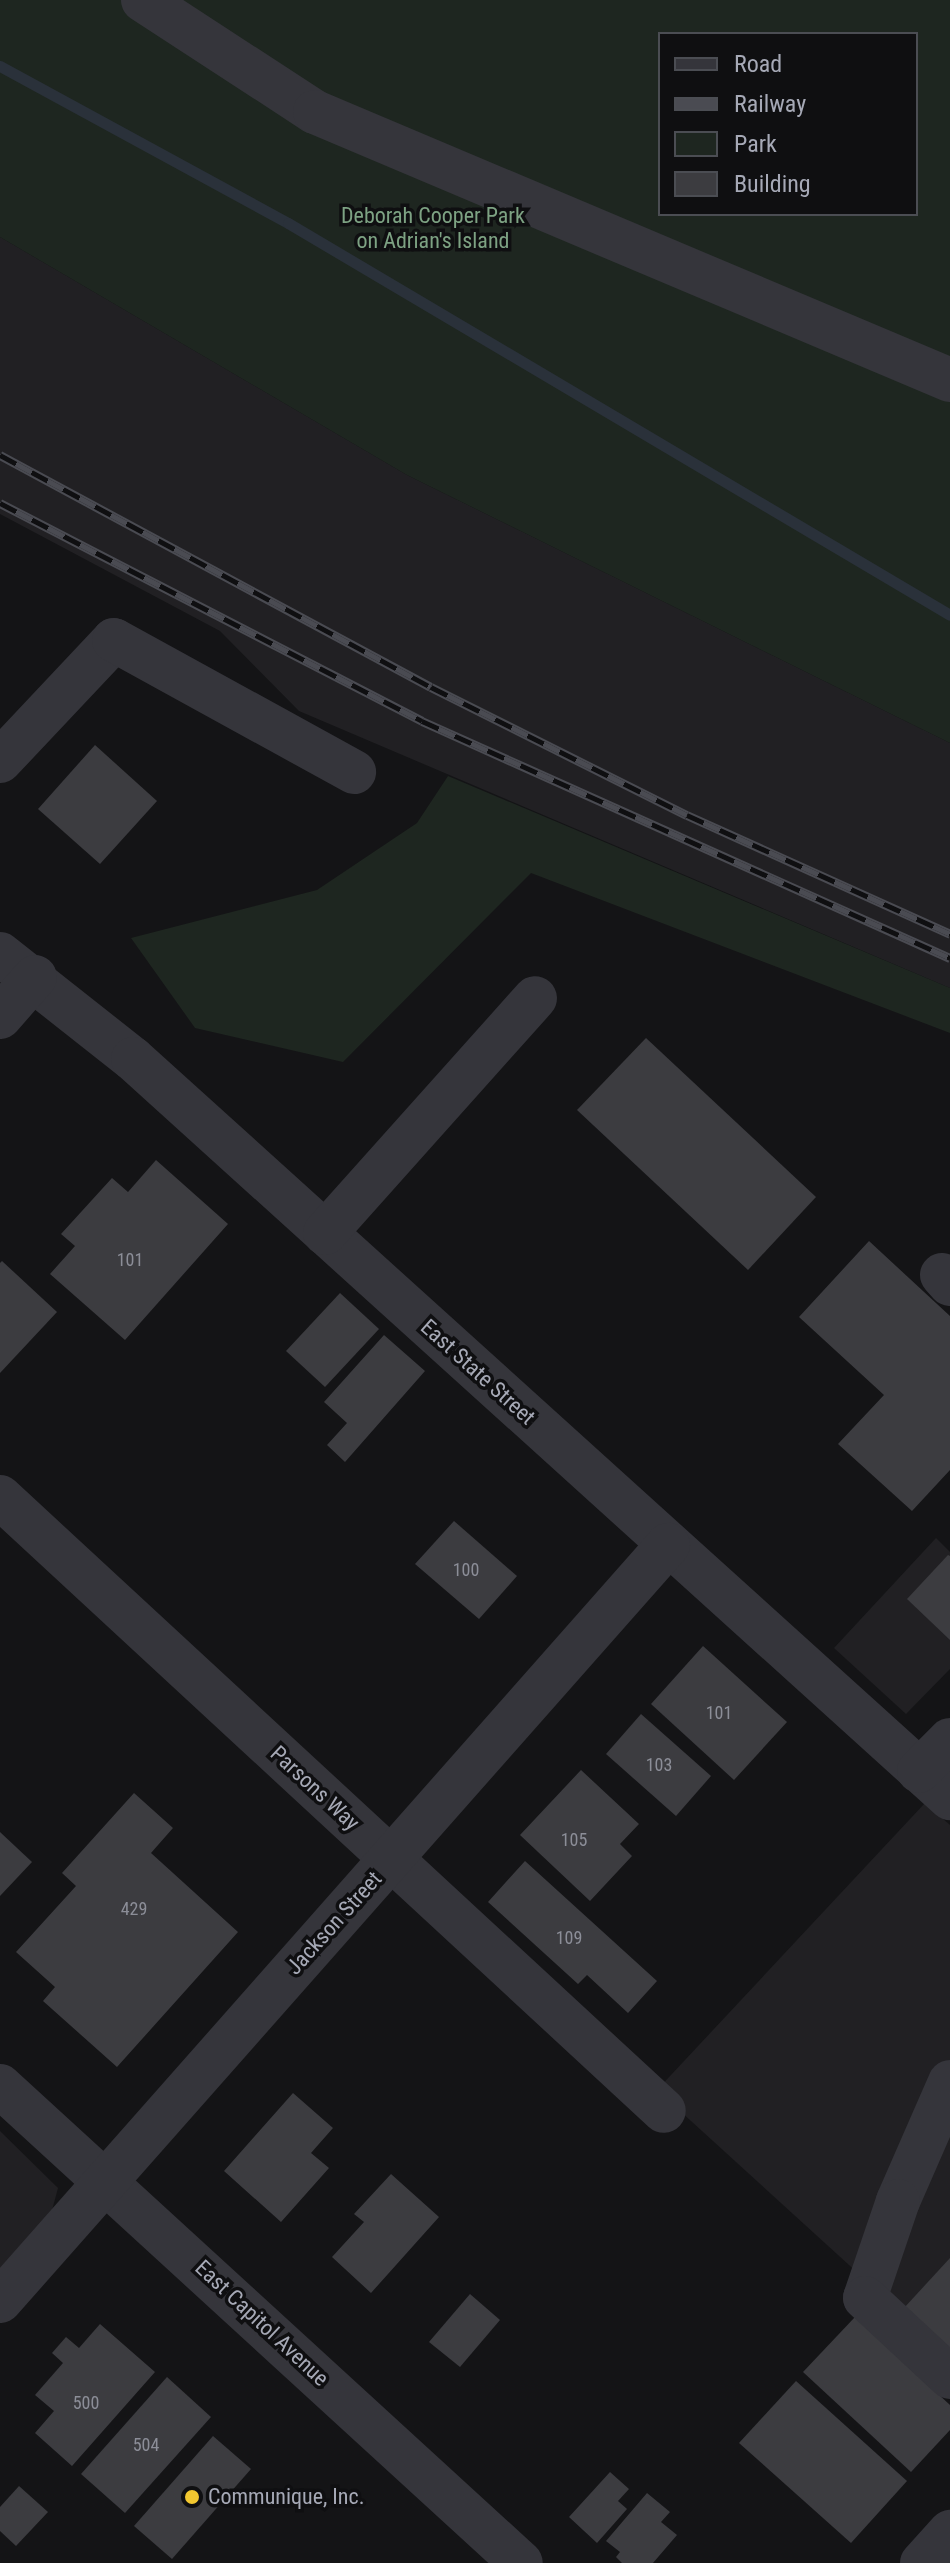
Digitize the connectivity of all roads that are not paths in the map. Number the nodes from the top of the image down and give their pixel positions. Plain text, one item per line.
1 (143, 0) edge
2 (950, 380) edge
3 (0, 761) edge
4 (354, 772) dead end
5 (18, 966) edge
6 (535, 998) dead end
7 (0, 1017) edge
8 (325, 1233) junction
9 (0, 1497) edge
10 (668, 1545) junction
11 (950, 1740) edge
12 (935, 1785) edge
13 (391, 1858) junction
14 (950, 2082) edge
15 (0, 2086) edge
16 (664, 2111) dead end
17 (106, 2180) junction
18 (0, 2301) edge
19 (950, 2377) edge
20 (950, 2532) edge
21 (521, 2563) edge
22 (922, 2563) edge

1 - 2 street
3 - 4 street
5 - 7 street
5 - 8 street, East State Street
6 - 8 street
8 - 10 street, East State Street
9 - 13 street, Parsons Way
10 - 12 street, East State Street
10 - 13 street, Jackson Street
11 - 12 street
13 - 16 street, Parsons Way
13 - 17 street, Jackson Street
14 - 19 street
15 - 17 street, East Capitol Avenue
17 - 18 street, Jackson Street
17 - 21 street, East Capitol Avenue
20 - 22 street

